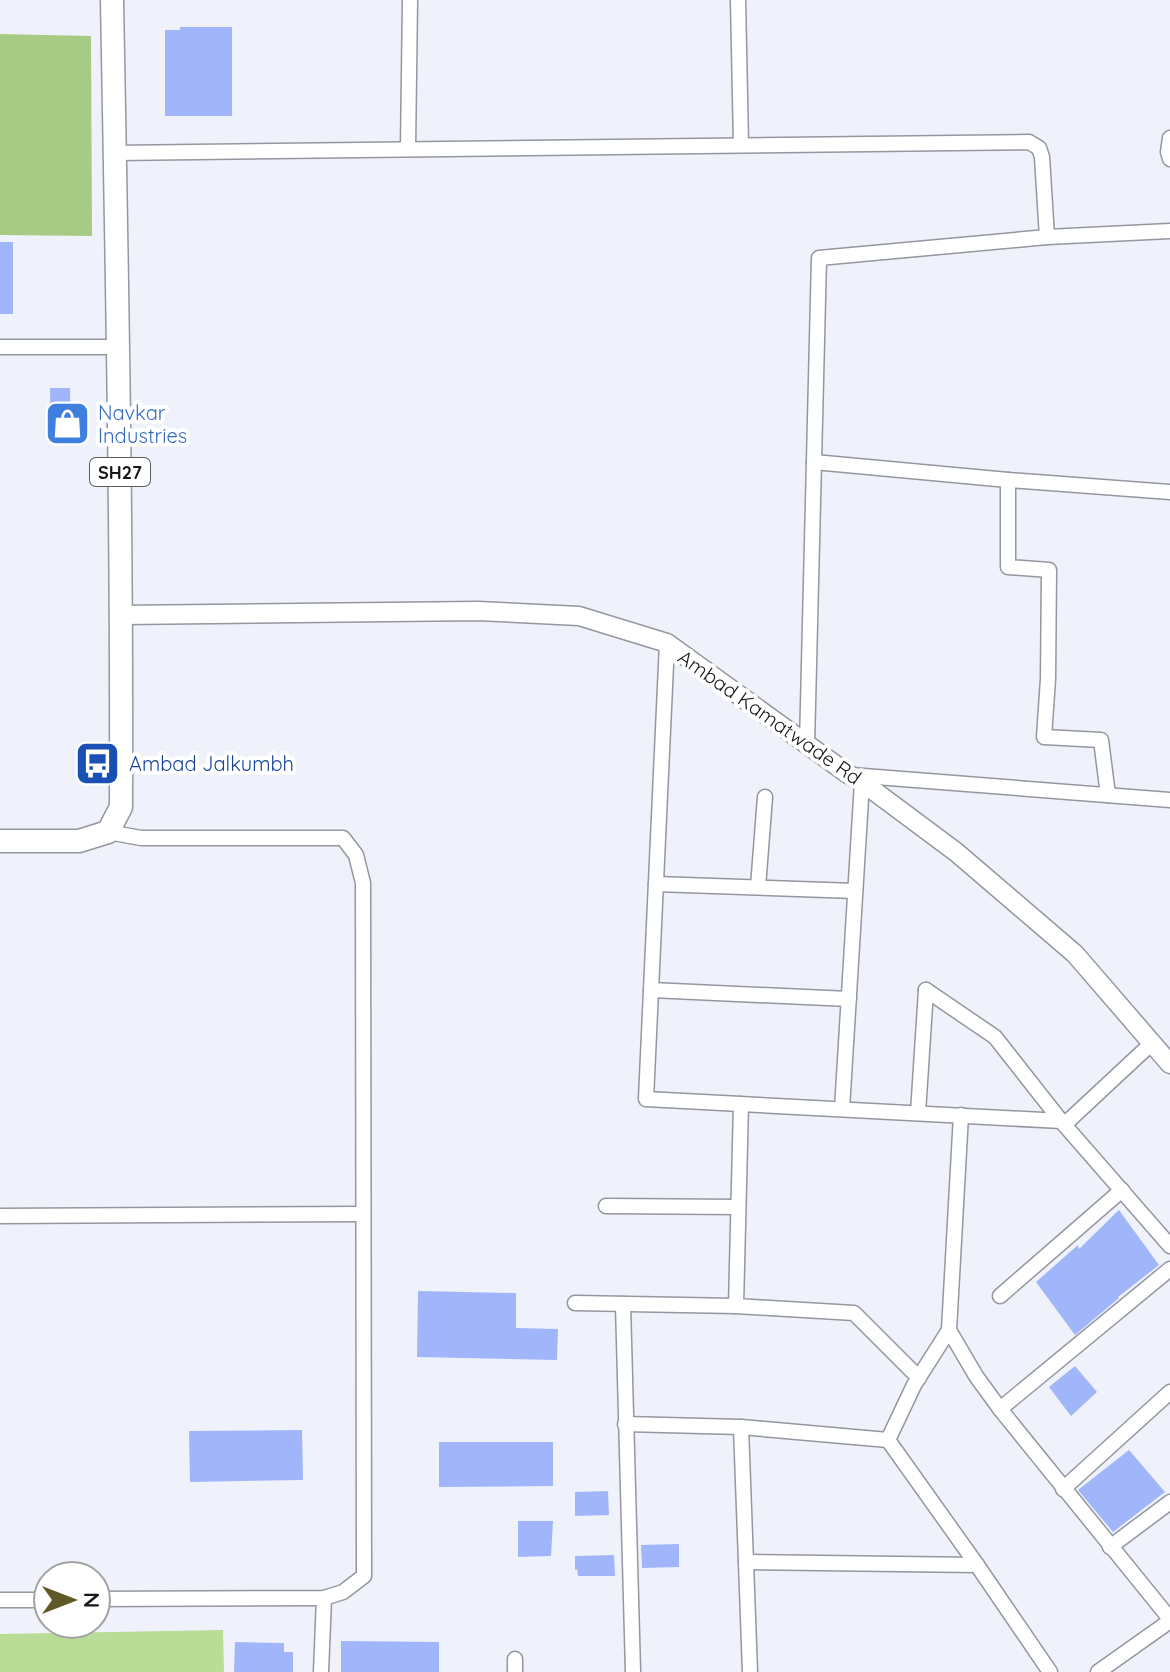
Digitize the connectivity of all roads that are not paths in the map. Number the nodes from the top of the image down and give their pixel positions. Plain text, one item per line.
1 (112, 0) edge
2 (410, 0) edge
3 (738, 0) edge
4 (1170, 138) edge
5 (741, 144) junction
6 (408, 148) junction
7 (115, 153) junction
8 (1170, 159) edge
9 (1170, 231) edge
10 (1047, 237) junction
11 (0, 347) edge
12 (119, 347) junction
13 (814, 462) junction
14 (1008, 480) junction
15 (1170, 492) edge
16 (122, 615) junction
17 (667, 643) junction
18 (807, 745) junction
19 (855, 778) junction
20 (1108, 795) junction
21 (765, 797) dead end
22 (1170, 800) edge
23 (108, 832) junction
24 (0, 841) edge
25 (656, 884) junction
26 (758, 887) junction
27 (855, 891) junction
28 (651, 990) junction
29 (849, 999) junction
30 (1152, 1043) junction
31 (1170, 1064) edge
32 (741, 1104) junction
33 (842, 1109) junction
34 (918, 1113) junction
35 (961, 1115) junction
36 (1063, 1122) junction
37 (1122, 1190) junction
38 (606, 1206) dead end
39 (738, 1207) junction
40 (363, 1214) junction
41 (0, 1216) edge
42 (1170, 1246) edge
43 (1170, 1269) edge
44 (1000, 1296) dead end
45 (575, 1303) dead end
46 (623, 1304) junction
47 (736, 1306) junction
48 (949, 1330) junction
49 (919, 1378) junction
50 (1170, 1392) edge
51 (1000, 1409) junction
52 (625, 1424) junction
53 (741, 1427) junction
54 (888, 1440) junction
55 (1063, 1489) junction
56 (1170, 1502) edge
57 (1110, 1547) junction
58 (746, 1562) junction
59 (977, 1565) junction
60 (324, 1598) junction
61 (112, 1599) edge
62 (0, 1600) edge
63 (32, 1600) edge
64 (1170, 1620) edge
65 (321, 1672) edge
66 (633, 1672) edge
67 (750, 1672) edge
68 (1050, 1672) edge
69 (1098, 1672) edge

1 - 7 main road, SH27 / SH27
2 - 6 street
3 - 5 street
4 - 8 street
5 - 6 street
5 - 10 street
6 - 7 street
7 - 12 main road, SH27 / SH27
9 - 10 street
10 - 13 street
11 - 12 street
12 - 16 main road, SH27 / SH27
13 - 14 street
13 - 18 street
14 - 15 street
14 - 20 street
16 - 17 street, Ambad Kamatwade Rd
16 - 23 main road, SH27 / SH27
17 - 18 street, Ambad Kamatwade Rd
17 - 25 street
18 - 19 street, Ambad Kamatwade Rd
19 - 20 street
19 - 27 street
19 - 30 street, Ambad Kamatwade Rd
20 - 22 street
21 - 26 street
23 - 24 main road
23 - 40 street
25 - 26 street
25 - 28 street
26 - 27 street
27 - 29 street
28 - 29 street
28 - 32 street
29 - 33 street
30 - 31 street, Ambad Kamatwade Rd
30 - 36 street
32 - 33 street
32 - 39 street
33 - 34 street
34 - 35 street
34 - 36 street
35 - 36 street
35 - 48 street
36 - 37 street
37 - 42 street
37 - 44 street
38 - 39 street
39 - 47 street
40 - 41 street
40 - 60 street
43 - 51 street
45 - 46 street
46 - 47 street
46 - 52 street
47 - 49 street
48 - 49 street
48 - 51 street
49 - 54 street
50 - 55 street
51 - 55 street
52 - 53 street
52 - 66 street
53 - 54 street
53 - 58 street
54 - 59 street
55 - 57 street
56 - 57 street
57 - 64 street
58 - 59 street
58 - 67 street
59 - 68 street
60 - 61 street
60 - 65 street
62 - 63 street
64 - 69 street

